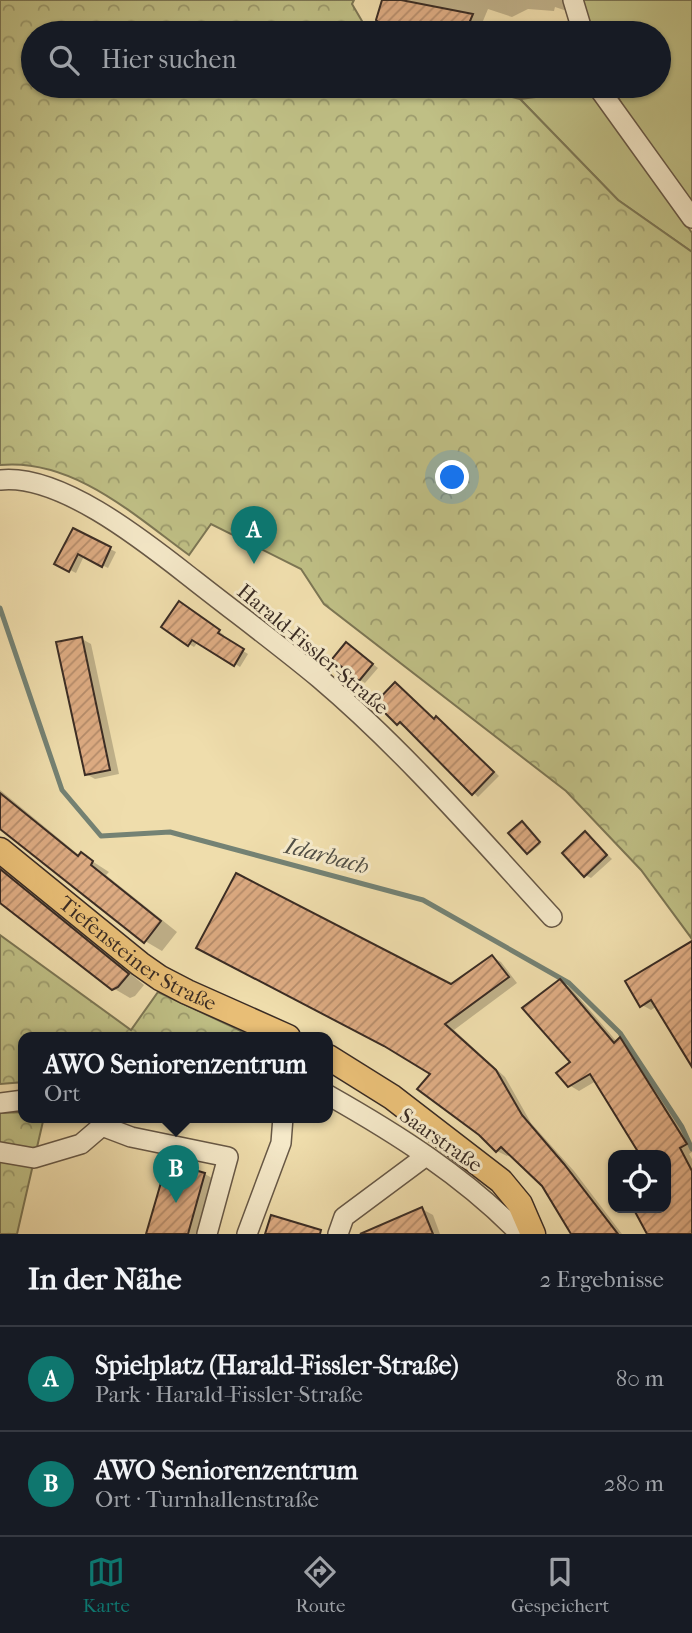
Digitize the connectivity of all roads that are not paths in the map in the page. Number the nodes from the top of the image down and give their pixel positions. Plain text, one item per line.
1 (573, 0) edge
2 (579, 21) edge
3 (606, 98) edge
4 (692, 218) edge
5 (0, 480) edge
6 (0, 850) edge
7 (552, 917) dead end
8 (277, 1032) edge
9 (333, 1060) edge
10 (333, 1098) edge
11 (18, 1100) edge
12 (0, 1102) edge
13 (283, 1123) edge
14 (0, 1152) edge
15 (426, 1156) junction
16 (207, 1234) edge
17 (247, 1234) edge
18 (338, 1234) edge
19 (520, 1234) edge
20 (533, 1234) edge

1 - 2 street
3 - 4 street
5 - 7 street, Harald-Fissler-Straße
6 - 8 main road, Tiefensteiner Straße
9 - 20 main road
10 - 15 street, Saarstraße
11 - 12 street
13 - 17 street
14 - 16 street
15 - 18 street
15 - 19 street, Saarstraße

